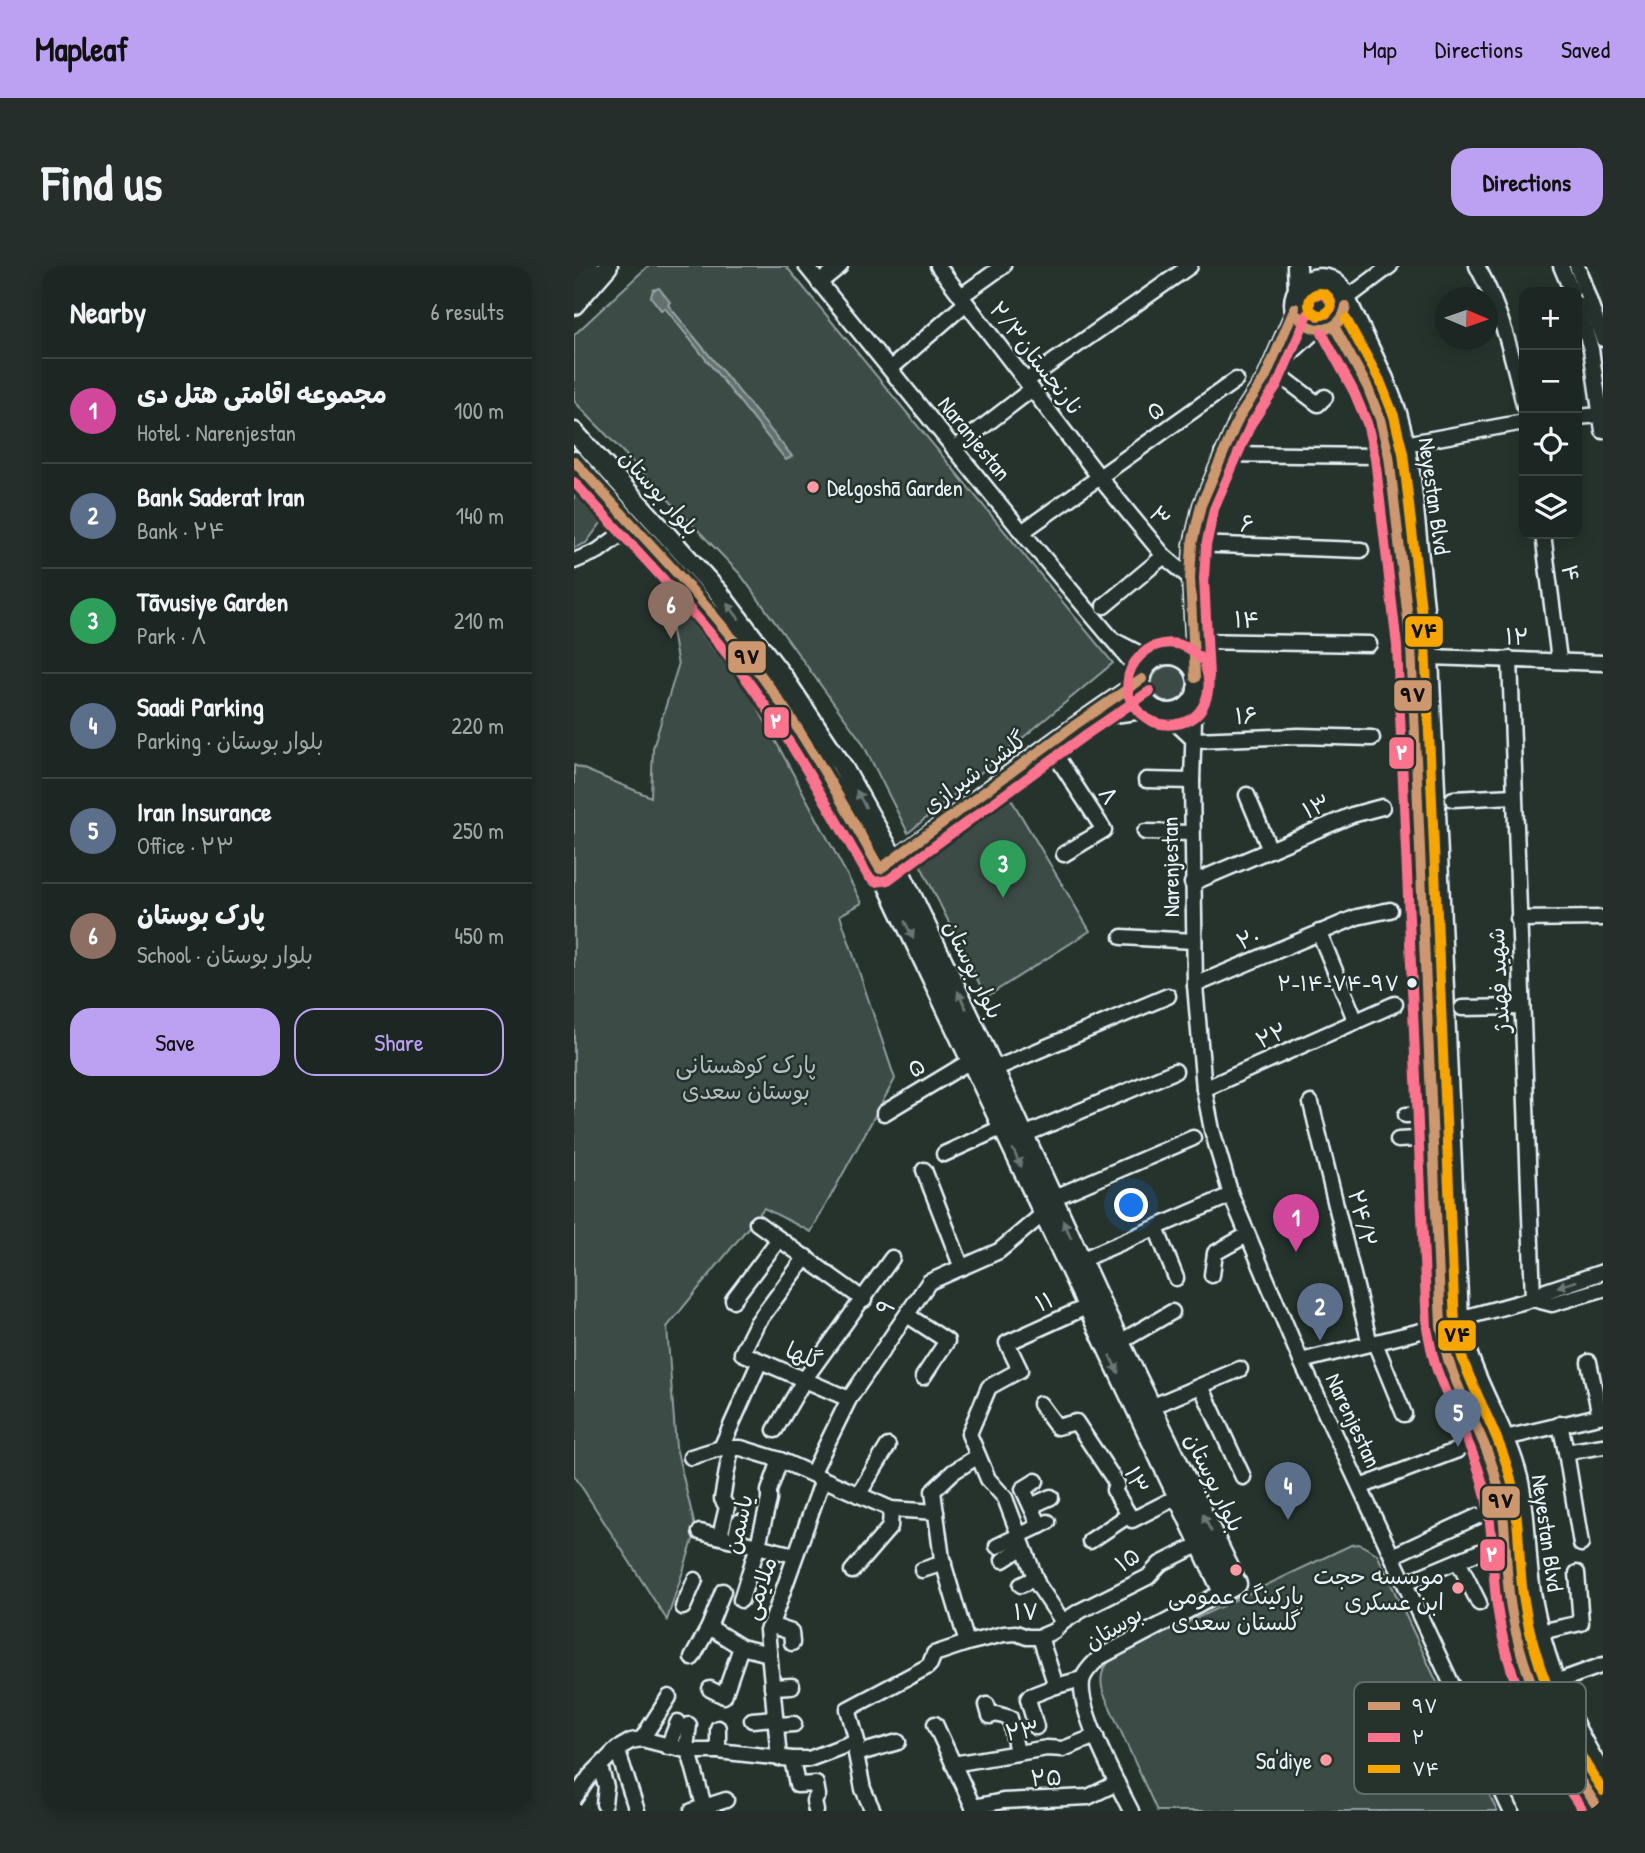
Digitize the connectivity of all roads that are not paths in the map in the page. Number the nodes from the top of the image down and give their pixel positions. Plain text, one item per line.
1 (589, 266) edge
2 (608, 266) edge
3 (806, 266) edge
4 (840, 266) edge
5 (937, 266) edge
6 (1003, 266) edge
7 (1190, 266) edge
8 (1297, 266) edge
9 (1326, 266) edge
10 (1390, 266) edge
11 (1477, 266) edge
12 (1561, 266) edge
13 (1577, 266) edge
14 (574, 282) edge
15 (819, 283) junction
16 (1336, 283) junction
17 (1570, 287) edge
18 (1297, 299) junction
19 (1346, 299) junction
20 (963, 300) junction
21 (574, 305) edge
22 (1582, 320) edge
23 (1335, 326) junction
24 (1316, 330) junction
25 (1603, 339) edge
26 (890, 369) junction
27 (1269, 374) junction
28 (1236, 380) dead end
29 (1029, 385) junction
30 (1519, 385) edge
31 (1325, 397) dead end
32 (1601, 415) junction
33 (1582, 417) edge
34 (1519, 423) edge
35 (574, 432) edge
36 (1603, 432) edge
37 (1405, 444) junction
38 (954, 449) junction
39 (1222, 454) junction
40 (1374, 456) dead end
41 (574, 461) edge
42 (1100, 478) junction
43 (632, 526) junction
44 (1022, 533) junction
45 (1544, 539) edge
46 (1192, 544) junction
47 (1361, 550) dead end
48 (1164, 556) junction
49 (574, 561) edge
50 (1191, 578) junction
51 (1104, 606) dead end
52 (1194, 636) junction
53 (1110, 638) junction
54 (1369, 644) dead end
55 (1173, 657) junction
56 (1429, 657) junction
57 (1510, 659) junction
58 (1559, 660) junction
59 (1154, 661) junction
60 (1603, 663) edge
61 (1143, 677) junction
62 (777, 682) junction
63 (1195, 683) junction
64 (1161, 710) junction
65 (1080, 720) junction
66 (1372, 738) dead end
67 (1194, 740) junction
68 (1049, 745) junction
69 (1146, 780) dead end
70 (1192, 781) junction
71 (1247, 795) dead end
72 (1514, 796) junction
73 (1453, 799) dead end
74 (1382, 807) dead end
75 (1144, 832) dead end
76 (1192, 833) junction
77 (1270, 850) junction
78 (1064, 854) dead end
79 (887, 864) junction
80 (1192, 883) junction
81 (1390, 910) dead end
82 (1603, 918) edge
83 (1518, 919) junction
84 (1319, 932) junction
85 (1122, 937) dead end
86 (1194, 941) junction
87 (1195, 985) junction
88 (1168, 996) dead end
89 (1395, 1004) dead end
90 (1522, 1007) junction
91 (1462, 1008) dead end
92 (1356, 1022) junction
93 (968, 1032) junction
94 (972, 1060) junction
95 (994, 1069) junction
96 (1175, 1071) dead end
97 (1204, 1089) junction
98 (1311, 1103) dead end
99 (884, 1113) dead end
100 (1432, 1114) junction
101 (1406, 1115) dead end
102 (1003, 1127) junction
103 (1024, 1135) junction
104 (1193, 1138) dead end
105 (1433, 1138) junction
106 (1398, 1140) dead end
107 (944, 1154) dead end
108 (924, 1170) dead end
109 (1231, 1195) junction
110 (1048, 1206) junction
111 (757, 1223) dead end
112 (1156, 1228) junction
113 (1247, 1235) junction
114 (779, 1238) junction
115 (806, 1258) junction
116 (892, 1258) dead end
117 (1081, 1260) junction
118 (962, 1268) junction
119 (1603, 1272) edge
120 (1212, 1275) dead end
121 (1176, 1278) dead end
122 (1603, 1289) edge
123 (1533, 1299) junction
124 (733, 1300) dead end
125 (864, 1300) junction
126 (1093, 1304) junction
127 (1172, 1312) dead end
128 (907, 1315) junction
129 (1459, 1319) junction
130 (1441, 1326) junction
131 (1120, 1342) junction
132 (1372, 1343) junction
133 (760, 1361) junction
134 (1301, 1361) junction
135 (1589, 1362) dead end
136 (1240, 1369) dead end
137 (923, 1377) dead end
138 (804, 1380) junction
139 (1201, 1385) junction
140 (849, 1399) junction
141 (1040, 1404) dead end
142 (1151, 1407) junction
143 (1404, 1414) dead end
144 (1602, 1416) edge
145 (1560, 1424) junction
146 (775, 1430) dead end
147 (1505, 1438) junction
148 (887, 1446) dead end
149 (1603, 1446) edge
150 (726, 1448) junction
151 (1458, 1450) dead end
152 (1566, 1452) junction
153 (978, 1456) junction
154 (691, 1457) dead end
155 (780, 1460) junction
156 (818, 1477) junction
157 (1243, 1478) dead end
158 (1037, 1482) dead end
159 (1360, 1487) junction
160 (858, 1495) junction
161 (1051, 1497) dead end
162 (1177, 1497) junction
163 (1031, 1506) junction
164 (891, 1509) junction
165 (936, 1512) junction
166 (1129, 1516) junction
167 (1478, 1516) dead end
168 (739, 1522) dead end
169 (700, 1532) dead end
170 (720, 1536) junction
171 (735, 1540) junction
172 (1090, 1541) dead end
173 (1021, 1542) junction
174 (1200, 1544) junction
175 (1581, 1544) dead end
176 (758, 1545) junction
177 (1484, 1550) dead end
178 (1000, 1553) dead end
179 (794, 1555) junction
180 (1392, 1556) junction
181 (1458, 1560) junction
182 (944, 1563) junction
183 (922, 1570) dead end
184 (852, 1571) dead end
185 (1577, 1573) dead end
186 (1035, 1578) junction
187 (695, 1580) dead end
188 (1405, 1583) junction
189 (1021, 1585) dead end
190 (1230, 1588) junction
191 (723, 1591) dead end
192 (741, 1600) dead end
193 (1479, 1603) dead end
194 (683, 1607) dead end
195 (1080, 1611) joint
196 (1063, 1622) junction
197 (769, 1625) junction
198 (709, 1628) junction
199 (1540, 1632) junction
200 (1040, 1637) junction
201 (792, 1643) dead end
202 (967, 1643) junction
203 (741, 1647) junction
204 (769, 1654) junction
205 (692, 1658) dead end
206 (1603, 1665) edge
207 (1083, 1679) junction
208 (1451, 1682) edge
209 (1532, 1682) edge
210 (1556, 1682) joint
211 (792, 1686) dead end
212 (1056, 1686) junction
213 (772, 1687) junction
214 (710, 1689) dead end
215 (669, 1697) dead end
216 (987, 1704) dead end
217 (752, 1720) dead end
218 (776, 1722) junction
219 (794, 1724) dead end
220 (935, 1724) dead end
221 (1036, 1727) dead end
222 (718, 1728) dead end
223 (1096, 1736) junction
224 (1586, 1736) edge
225 (642, 1739) junction
226 (898, 1742) dead end
227 (668, 1747) junction
228 (617, 1749) junction
229 (687, 1750) junction
230 (718, 1751) junction
231 (1017, 1753) junction
232 (785, 1758) junction
233 (1598, 1758) edge
234 (953, 1764) junction
235 (600, 1767) junction
236 (1603, 1775) edge
237 (1118, 1783) junction
238 (1586, 1789) edge
239 (1503, 1794) edge
240 (574, 1799) edge
241 (726, 1800) dead end
242 (604, 1804) dead end
243 (1041, 1806) edge
244 (698, 1809) edge
245 (974, 1809) edge
246 (637, 1811) edge
247 (816, 1811) edge
248 (873, 1811) edge
249 (1131, 1811) edge
250 (1511, 1811) edge
251 (1600, 1811) edge

1 - 14 main road
2 - 21 main road
3 - 15 street, Naranjestan
4 - 15 street
5 - 20 street, ۲/۳نارنجستان
6 - 20 street
7 - 29 street
8 - 18 main road
9 - 16 main road
10 - 19 street
11 - 30 street
12 - 17 street
13 - 25 street
15 - 26 street, Naranjestan
16 - 18 main road
16 - 19 main road
18 - 24 main road
18 - 27 street
19 - 23 main road
19 - 37 main road, Neyestan Blvd
20 - 26 street
20 - 29 street, ۲/۳نارنجستان
22 - 32 street
23 - 24 main road
23 - 100 main road, Neyestan Blvd
24 - 27 street
26 - 38 street, Naranjestan
27 - 31 street
27 - 39 street, Narenjestan
28 - 42 street, ۵
29 - 38 street
29 - 42 street, ۲/۳نارنجستان
32 - 33 street
32 - 36 street
34 - 37 street
62 -> 35 main road, بلوار بوستان
37 - 56 main road, Neyestan Blvd
38 - 44 street, Naranjestan
39 - 40 street
39 - 46 street, Narenjestan
41 - 43 main road, بلوار بوستان
42 - 44 street, ۵
42 - 48 street, ۳
43 - 49 street
43 - 62 main road, بلوار بوستان
44 - 53 street, Naranjestan
45 - 58 street, ۴
46 - 47 street, ۶
46 - 50 street, Narenjestan
48 - 50 street, ۳
48 - 51 street
50 - 52 street, Narenjestan
52 - 54 street, ۱۴
52 - 55 street
52 - 63 street, Narenjestan
53 - 59 street
53 - 61 street, Naranjestan
55 - 59 street
55 - 63 street
56 - 57 street, ۱۲
56 - 129 main road, Neyestan Blvd
57 - 58 street, ۱۲
57 - 72 street, شهید فهندژ
58 - 60 street, ۱۲
59 - 61 street
61 - 64 street
61 - 65 street, گلشن شیرازی
62 - 79 main road, بلوار بوستان
63 - 64 street
63 - 67 street, Narenjestan
64 - 65 street
64 - 67 street
65 - 68 street, گلشن شیرازی
66 - 67 street, ۱۶
67 - 70 street, Narenjestan
68 - 78 street, ۸
68 - 79 street, گلشن شیرازی
69 - 70 street
70 - 76 street, Narenjestan
71 - 77 street
72 - 73 street
72 - 83 street, شهید فهندژ
74 - 77 street, ۱۳
75 - 76 street
76 - 80 street, Narenjestan
77 - 80 street, ۱۳
79 - 93 main road, بلوار بوستان
80 - 86 street, Narenjestan
81 - 84 street
82 - 83 street
83 - 90 street, شهید فهندژ
84 - 87 street, ۲۰
84 - 92 street
85 - 86 street
86 - 87 street, Narenjestan
87 - 97 street, Narenjestan
88 - 95 street
89 - 92 street
90 - 91 street
90 - 123 street, شهید فهندژ
92 - 97 street, ۲۲
93 - 94 main road, بلوار بوستان
93 - 95 main road, بلوار بوستان
94 - 99 street, ۵
94 - 102 main road, بلوار بوستان
95 - 103 main road, بلوار بوستان
96 - 103 street
97 - 109 street, Narenjestan
98 - 132 street, ۲۴/۲
100 - 101 street
100 - 105 main road, Neyestan Blvd
102 - 107 street
102 -> 110 main road, بلوار بوستان
103 - 110 main road, بلوار بوستان
104 - 110 street
105 - 106 street
105 - 130 main road, Neyestan Blvd
108 - 118 street
109 - 112 street
109 - 113 street, Narenjestan
117 -> 110 main road, بلوار بوستان
110 - 118 street, ۹
110 - 126 main road, بلوار بوستان
111 - 114 street
112 - 117 street
112 - 121 street
113 - 120 street
113 - 134 street, Narenjestan
114 - 115 street
114 - 124 street
115 - 125 street
115 - 133 street, گلها
116 - 125 street
117 - 126 main road, بلوار بوستان
118 - 128 street, ۹
119 -> 123 street
122 - 123 street
123 - 129 street
125 - 138 street
126 - 131 main road, بلوار بوستان
126 - 153 street, ۱۱
126 -> 162 main road, بلوار بوستان
127 - 131 street
128 - 137 street
128 - 140 street, ۹
129 - 147 main road, Neyestan Blvd
130 - 132 street
130 - 209 main road, Neyestan Blvd
131 - 142 main road, بلوار بوستان
132 - 134 street
132 - 143 street, ۲۴/۲
133 - 138 street, گلها
133 - 150 street
134 - 159 street, Narenjestan
135 - 144 street
136 - 139 street
138 - 140 street, گلها
138 - 146 street
139 - 142 street
139 - 157 street
140 - 156 street, ۹
141 - 166 street, ۱۳
190 -> 142 main road, بلوار بوستان
144 - 145 street
145 - 147 street
145 - 152 street
147 - 199 main road, Neyestan Blvd
148 - 160 street
149 - 152 street
150 - 154 street
150 - 155 street
150 - 170 street
151 - 159 street
152 - 175 street
153 - 165 street
153 - 173 street
155 - 156 street
155 - 176 street, یاسمن
156 - 160 street
156 - 179 street, ملایمی
158 - 163 street
159 - 180 street, Narenjestan
160 - 164 street
161 - 163 street
162 - 166 street, ۱۳
162 - 174 main road, بلوار بوستان
163 - 173 street
164 - 165 street
164 - 184 street
165 - 182 street
166 - 172 street
167 - 180 street
168 - 171 street
169 - 170 street
170 - 171 street
171 - 176 street
173 - 178 street
173 - 186 street
174 - 190 main road, بلوار بوستان
174 - 195 street, ۱۵
176 - 179 street
176 - 192 street, یاسمن
177 - 181 street
179 - 197 street, ملایمی
180 - 188 street, Narenjestan
181 - 188 street
181 - 193 street
182 - 183 street
182 - 202 street
185 - 199 street
186 - 189 street
186 - 196 street
187 - 194 street
188 - 208 street, Narenjestan
190 - 207 street, بوستان
191 - 198 street
195 - 196 street, ۱۷
196 - 200 street, ۱۷
197 - 201 street
197 - 204 street, ملایمی
198 - 203 street
198 - 205 street
199 - 210 main road, Neyestan Blvd
200 - 202 street, ۱۷
200 - 212 street
202 - 232 street, ۱۷
203 - 204 street
203 - 214 street
204 - 213 street, ملایمی
206 - 210 street
207 - 212 street
207 - 223 street, بوستان
211 - 213 street
212 - 221 street
213 - 218 street, ملایمی
215 - 225 street
216 - 231 street
217 - 218 street
218 - 219 street
218 - 232 street, ملایمی
220 - 234 street
222 - 230 street
223 - 231 street, ۲۳
223 - 237 street, بوستان
224 - 233 main road, Neyestan Blvd
225 - 227 street
225 - 228 street
226 - 248 street
227 - 229 street
227 - 229 street
228 - 235 street
228 - 246 street
229 - 230 street
229 - 244 street
230 - 232 street
231 - 234 street, ۲۳
232 - 247 street, ملایمی
233 - 236 main road, Neyestan Blvd
234 - 245 street
235 - 240 street
235 - 242 street
237 - 243 street, ۲۵
237 - 249 street, بوستان
238 - 251 main road, Neyestan Blvd
239 - 250 street, Narenjestan
241 - 244 street
243 - 245 street, ۲۵

